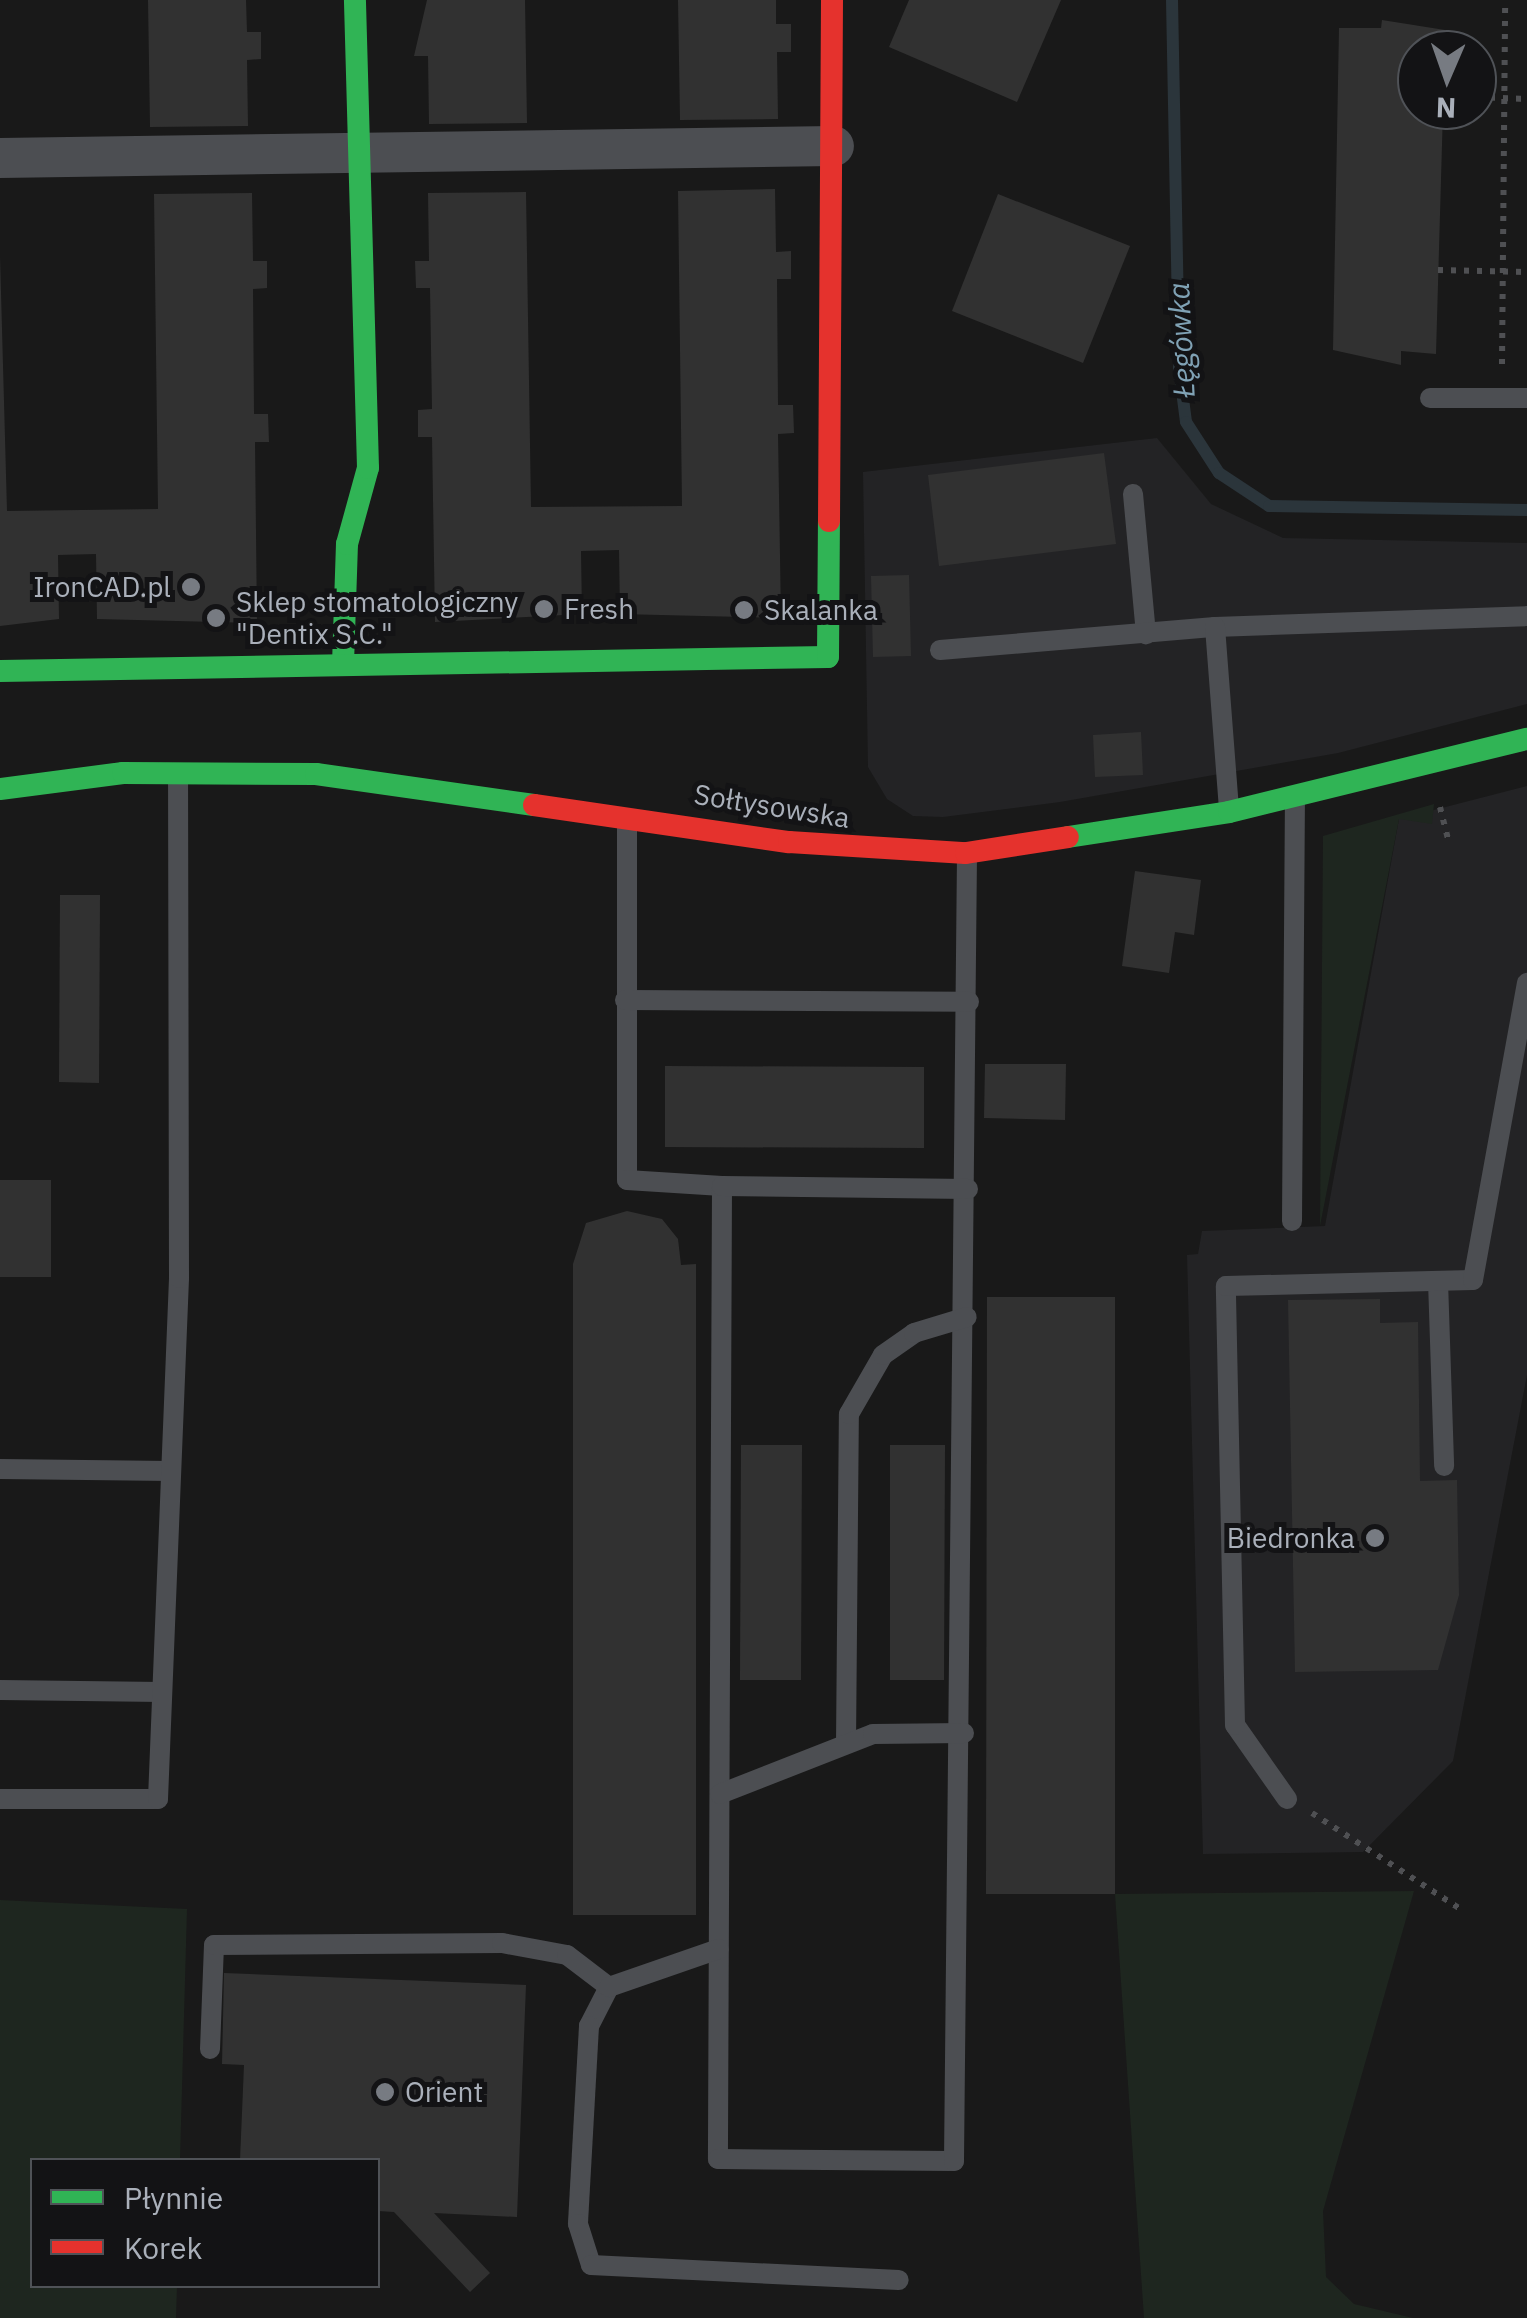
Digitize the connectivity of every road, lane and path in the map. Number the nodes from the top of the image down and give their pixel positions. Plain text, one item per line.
1 (355, 0) edge
2 (832, 0) edge
3 (1504, 0) edge
4 (1497, 98) edge
5 (1502, 98) junction
6 (1527, 99) edge
7 (834, 146) junction
8 (360, 152) junction
9 (0, 158) edge
10 (1438, 270) dead end
11 (1499, 272) junction
12 (1527, 272) edge
13 (1512, 364) dead end
14 (1430, 398) dead end
15 (1527, 398) edge
16 (1134, 494) dead end
17 (1527, 616) edge
18 (1215, 627) junction
19 (1146, 634) junction
20 (940, 650) dead end
21 (343, 664) junction
22 (0, 671) edge
23 (1526, 742) edge
24 (178, 770) junction
25 (0, 789) edge
26 (1437, 796) dead end
27 (1294, 798) junction
28 (1229, 812) junction
29 (627, 814) junction
30 (1449, 843) dead end
31 (966, 853) junction
32 (1527, 983) edge
33 (625, 1000) junction
34 (969, 1002) junction
35 (722, 1186) junction
36 (968, 1188) junction
37 (1292, 1221) dead end
38 (1438, 1281) junction
39 (967, 1317) junction
40 (1444, 1466) dead end
41 (0, 1468) edge
42 (172, 1471) junction
43 (0, 1690) edge
44 (162, 1692) junction
45 (964, 1733) junction
46 (846, 1744) junction
47 (720, 1794) junction
48 (1287, 1799) joint
49 (0, 1800) edge
50 (1462, 1910) dead end
51 (719, 1949) junction
52 (609, 1987) junction
53 (210, 2050) dead end
54 (899, 2280) dead end

1 - 8 street
2 - 7 street
3 - 5 path
4 - 5 path
5 - 6 path
5 - 11 path
7 - 8 street
7 - 21 street
8 - 9 street
8 - 21 street
10 - 11 path
11 - 12 path
11 - 13 path
14 - 15 lane
16 - 19 lane
17 - 18 lane
18 - 19 lane
18 - 28 lane
19 - 20 lane
21 - 22 street
23 - 27 street, Sołtysowska
24 - 25 street, Sołtysowska
24 - 29 street, Sołtysowska
24 - 42 lane
26 - 30 path
27 - 28 street, Sołtysowska
27 - 37 lane
28 - 31 street, Sołtysowska
29 - 31 street, Sołtysowska
29 - 33 lane
31 - 34 lane
32 - 38 lane
33 - 34 lane
33 - 35 lane
34 - 36 lane
35 - 36 lane
35 - 47 lane
36 - 39 lane
38 - 40 lane
38 - 48 lane
39 - 45 lane
39 - 46 lane
41 - 42 lane
42 - 44 lane
43 - 44 lane
44 - 49 lane
45 - 46 lane
45 - 51 lane
46 - 47 lane
47 - 51 lane
48 - 50 path
51 - 52 lane
52 - 53 lane
52 - 54 lane

